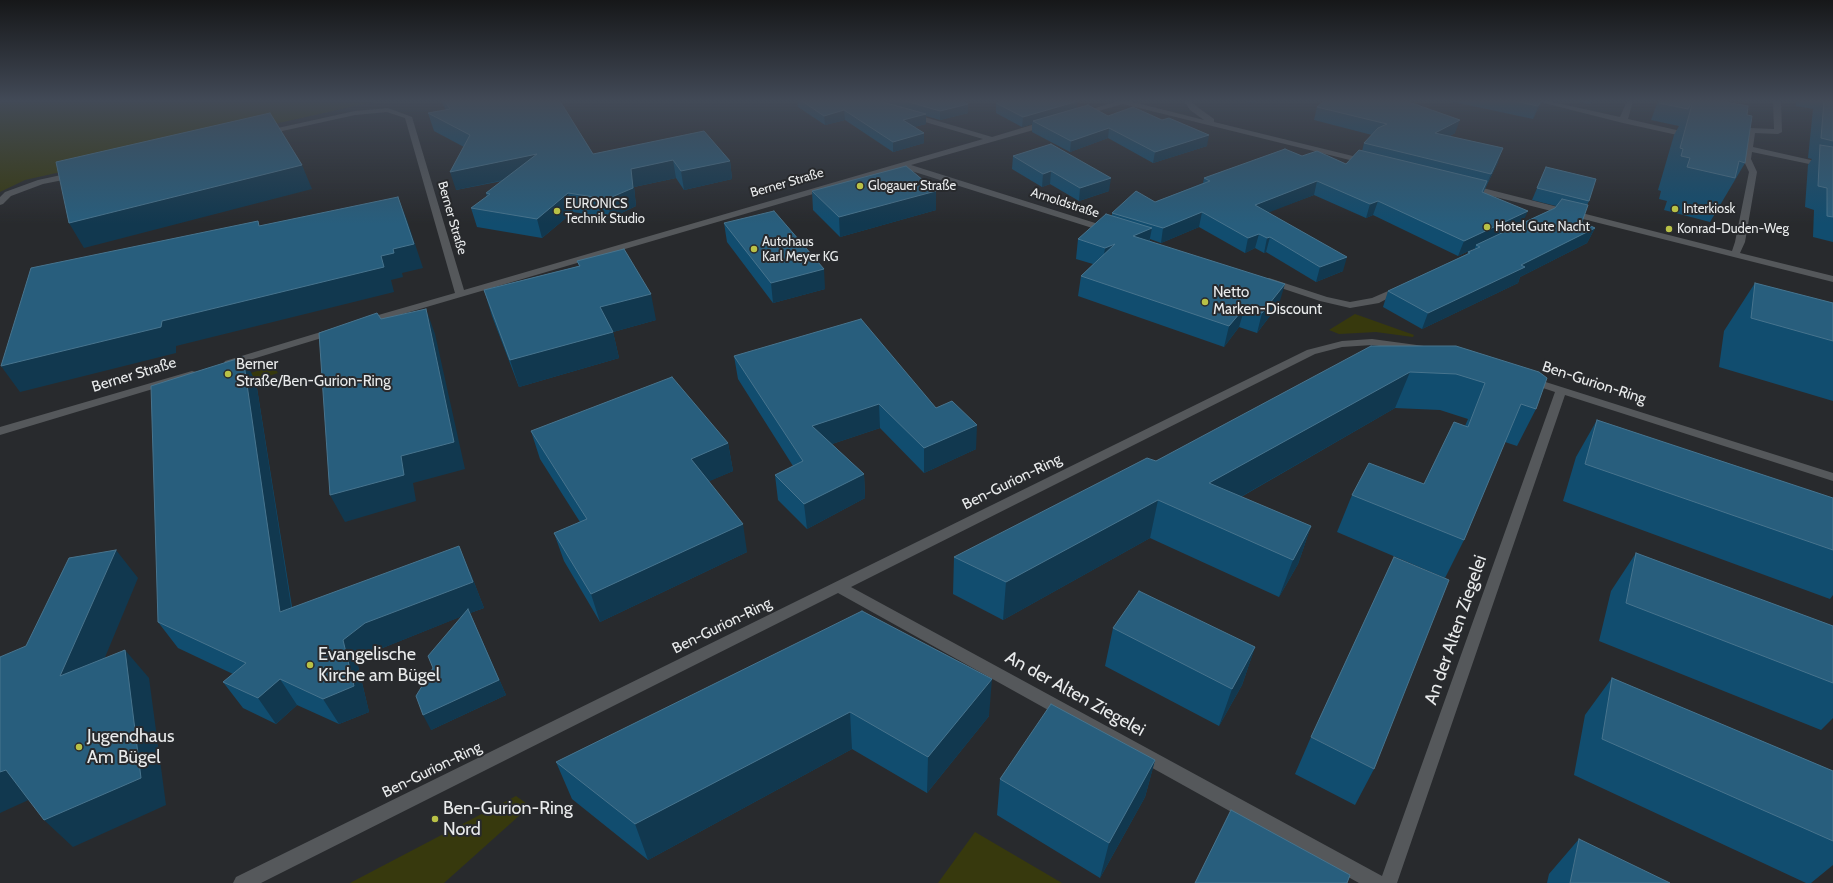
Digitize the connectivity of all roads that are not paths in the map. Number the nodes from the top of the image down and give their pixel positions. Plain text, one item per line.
1 (415, 142) edge
2 (979, 142) edge
3 (1289, 142) edge
4 (1750, 142) edge
5 (1726, 144) edge
6 (1377, 164) edge
7 (901, 165) junction
8 (1833, 167) edge
9 (87, 172) edge
10 (1461, 186) edge
11 (0, 202) edge
12 (1119, 234) edge
13 (1735, 254) junction
14 (1263, 279) edge
15 (1833, 279) edge
16 (1410, 284) edge
17 (460, 294) junction
18 (356, 325) edge
19 (342, 329) edge
20 (1436, 351) edge
21 (217, 366) edge
22 (202, 370) edge
23 (1517, 376) edge
24 (1561, 390) junction
25 (0, 431) edge
26 (1833, 477) edge
27 (837, 586) junction
28 (242, 883) edge
29 (1377, 883) edge
30 (1388, 883) edge

1 - 17 street, Berner Straße
2 - 7 street, Berner Straße
3 - 6 street
4 - 13 street
5 - 8 street
7 - 12 street, Arnoldstraße
7 - 17 street, Berner Straße
9 - 11 street
10 - 13 street
13 - 15 street
14 - 16 street
17 - 18 street, Berner Straße
19 - 21 street
20 - 27 street, Ben-Gurion-Ring
22 - 25 street, Berner Straße
23 - 24 street, Ben-Gurion-Ring
24 - 26 street, Ben-Gurion-Ring
24 - 30 street, An der Alten Ziegelei
27 - 28 street, Ben-Gurion-Ring
27 - 29 street, An der Alten Ziegelei

